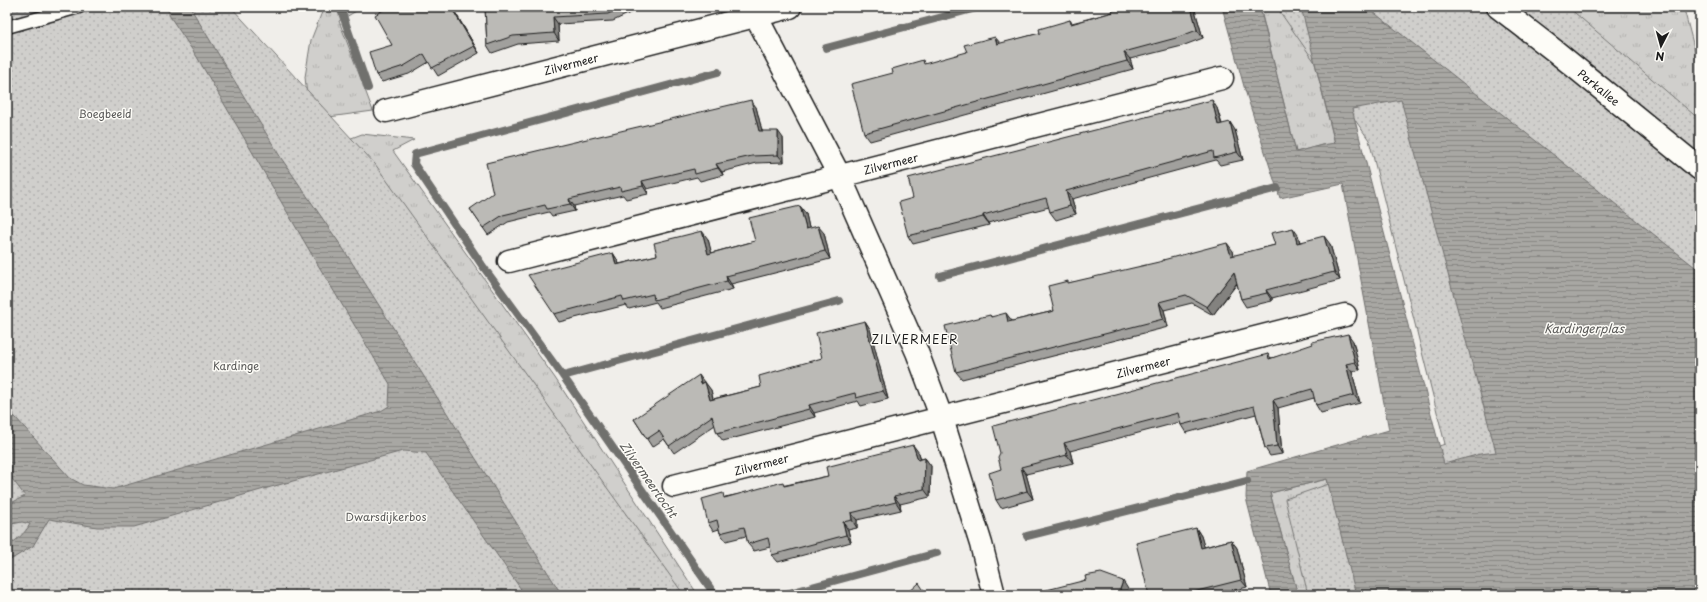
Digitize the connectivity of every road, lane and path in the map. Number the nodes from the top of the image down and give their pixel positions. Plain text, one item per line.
1 (79, 7) edge
2 (790, 7) edge
3 (1498, 7) edge
4 (756, 16) junction
5 (7, 27) edge
6 (1222, 78) dead end
7 (386, 111) dead end
8 (1700, 169) edge
9 (840, 177) junction
10 (509, 261) dead end
11 (1345, 315) dead end
12 (942, 419) junction
13 (674, 486) dead end
14 (994, 595) edge

1 - 5 lane
2 - 4 street, Zilvermeer
3 - 8 street, Parkallee
4 - 7 street, Zilvermeer
4 - 9 street
6 - 9 street, Zilvermeer
9 - 10 street, Zilvermeer
9 - 12 street
11 - 12 street, Zilvermeer
12 - 13 street, Zilvermeer
12 - 14 street

